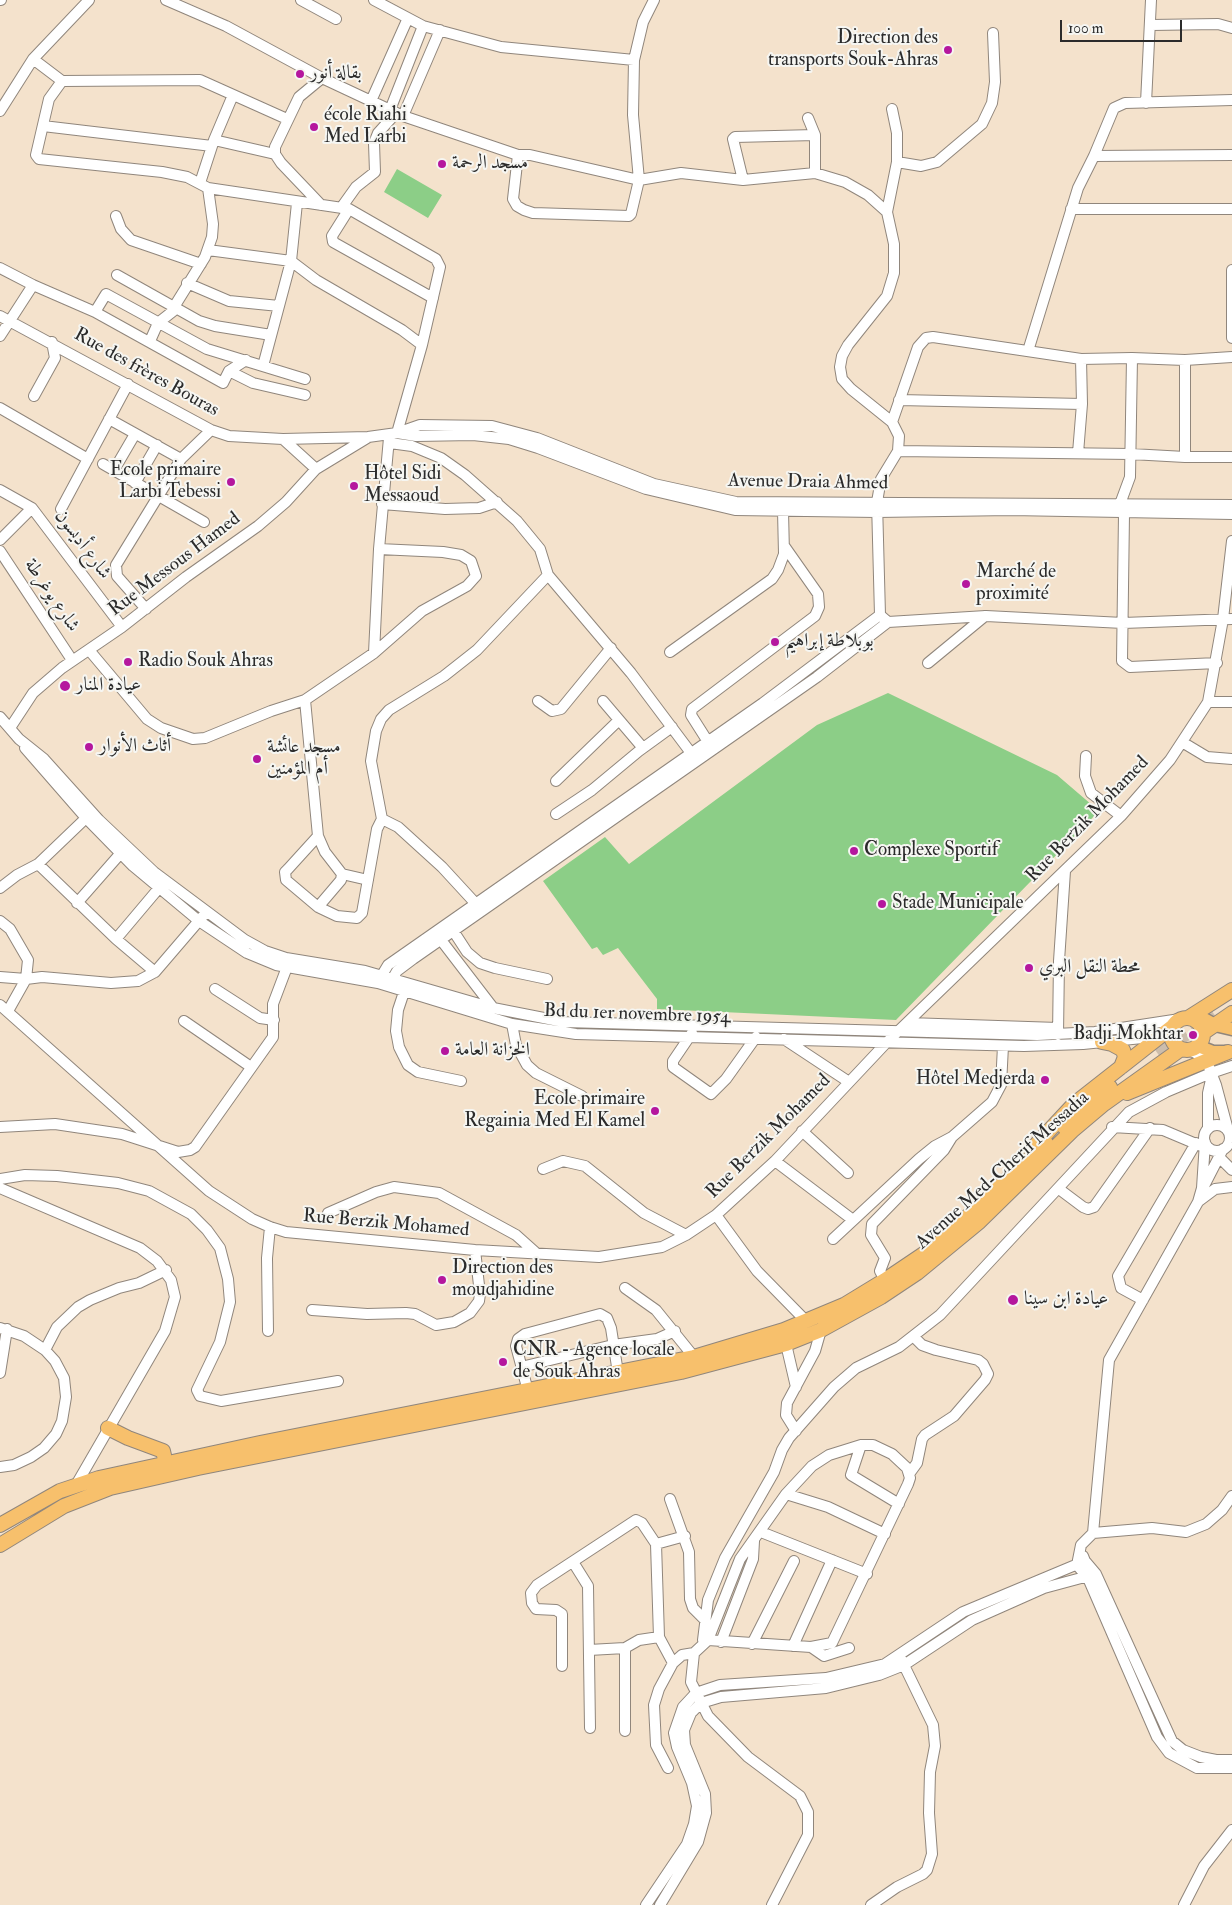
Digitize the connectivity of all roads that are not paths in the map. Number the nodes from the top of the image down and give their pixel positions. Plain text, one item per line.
1 (89, 0) edge
2 (166, 0) edge
3 (301, 0) edge
4 (374, 0) edge
5 (654, 0) edge
6 (1151, 0) edge
7 (408, 18) junction
8 (336, 19) dead end
9 (1151, 25) junction
10 (423, 26) junction
11 (1232, 28) edge
12 (440, 30) junction
13 (993, 32) dead end
14 (33, 59) junction
15 (634, 60) junction
16 (322, 78) junction
17 (62, 81) junction
18 (233, 95) junction
19 (1232, 100) edge
20 (371, 101) junction
21 (1146, 103) junction
22 (892, 109) dead end
23 (0, 111) edge
24 (396, 113) junction
25 (808, 118) dead end
26 (287, 119) junction
27 (43, 126) junction
28 (815, 135) junction
29 (213, 143) junction
30 (275, 154) junction
31 (518, 155) junction
32 (1232, 155) edge
33 (1094, 156) junction
34 (897, 162) junction
35 (815, 173) junction
36 (639, 180) junction
37 (743, 180) junction
38 (204, 185) junction
39 (297, 203) junction
40 (321, 205) junction
41 (345, 208) junction
42 (1071, 209) junction
43 (1232, 209) edge
44 (887, 212) junction
45 (116, 216) dead end
46 (208, 250) junction
47 (291, 261) junction
48 (201, 264) junction
49 (0, 268) edge
50 (1232, 270) edge
51 (117, 275) dead end
52 (188, 283) junction
53 (33, 286) junction
54 (433, 298) junction
55 (279, 306) junction
56 (175, 307) junction
57 (93, 311) junction
58 (0, 316) edge
59 (11, 321) junction
60 (158, 323) junction
61 (271, 334) junction
62 (0, 336) edge
63 (1232, 338) edge
64 (150, 341) junction
65 (52, 342) junction
66 (422, 345) junction
67 (1028, 351) junction
68 (1232, 357) edge
69 (1132, 358) junction
70 (1081, 359) junction
71 (246, 360) junction
72 (1185, 360) junction
73 (263, 366) junction
74 (229, 371) junction
75 (305, 379) dead end
76 (128, 384) junction
77 (305, 395) dead end
78 (34, 396) dead end
79 (899, 400) junction
80 (1082, 404) junction
81 (0, 408) edge
82 (108, 419) junction
83 (892, 422) junction
84 (211, 430) junction
85 (135, 434) junction
86 (368, 437) junction
87 (392, 437) junction
88 (283, 439) junction
89 (157, 446) junction
90 (898, 451) junction
91 (1078, 453) junction
92 (1130, 454) junction
93 (1185, 457) junction
94 (1232, 457) edge
95 (88, 459) junction
96 (180, 459) junction
97 (582, 461) junction
98 (103, 464) dead end
99 (316, 469) junction
100 (114, 470) junction
101 (135, 483) junction
102 (0, 490) edge
103 (159, 497) junction
104 (497, 502) junction
105 (382, 504) junction
106 (1232, 505) edge
107 (877, 507) junction
108 (32, 508) junction
109 (61, 509) dead end
110 (1122, 509) junction
111 (783, 511) junction
112 (1232, 514) edge
113 (204, 522) dead end
114 (0, 540) edge
115 (1232, 541) edge
116 (785, 547) junction
117 (378, 548) junction
118 (0, 551) edge
119 (548, 575) junction
120 (146, 609) junction
121 (880, 615) junction
122 (986, 616) junction
123 (1228, 619) edge
124 (888, 622) junction
125 (1123, 623) junction
126 (122, 627) junction
127 (611, 648) junction
128 (89, 650) junction
129 (670, 652) dead end
130 (374, 653) junction
131 (72, 660) junction
132 (928, 663) dead end
133 (1217, 664) junction
134 (306, 700) junction
135 (538, 701) dead end
136 (603, 701) dead end
137 (1208, 702) junction
138 (1232, 702) edge
139 (0, 717) edge
140 (619, 720) junction
141 (672, 727) junction
142 (10, 728) junction
143 (19, 738) junction
144 (707, 740) junction
145 (1182, 742) junction
146 (643, 748) junction
147 (714, 750) junction
148 (690, 753) junction
149 (1086, 756) dead end
150 (1232, 759) edge
151 (698, 762) junction
152 (556, 781) dead end
153 (556, 814) dead end
154 (1121, 816) junction
155 (86, 818) junction
156 (382, 819) junction
157 (318, 836) junction
158 (120, 854) junction
159 (38, 864) junction
160 (1065, 871) junction
161 (342, 874) junction
162 (368, 880) junction
163 (0, 888) edge
164 (159, 888) junction
165 (77, 903) junction
166 (477, 904) junction
167 (318, 907) junction
168 (202, 916) junction
169 (0, 921) edge
170 (454, 932) junction
171 (116, 939) junction
172 (441, 940) junction
173 (287, 968) junction
174 (154, 972) junction
175 (0, 977) edge
176 (26, 979) junction
177 (379, 979) junction
178 (547, 979) dead end
179 (390, 982) junction
180 (215, 990) dead end
181 (1232, 990) edge
182 (404, 992) junction
183 (1232, 1001) edge
184 (4, 1008) edge
185 (494, 1008) junction
186 (1232, 1013) edge
187 (274, 1020) junction
188 (1215, 1020) junction
189 (184, 1021) dead end
190 (508, 1023) junction
191 (908, 1023) junction
192 (696, 1025) junction
193 (1178, 1025) junction
194 (1232, 1029) edge
195 (1058, 1031) junction
196 (900, 1032) junction
197 (690, 1036) junction
198 (756, 1037) junction
199 (783, 1038) junction
200 (887, 1042) junction
201 (1102, 1042) junction
202 (1193, 1045) junction
203 (1003, 1046) junction
204 (1230, 1052) edge
205 (1158, 1054) tunnel mouth
206 (1232, 1066) edge
207 (251, 1067) junction
208 (1121, 1067) junction
209 (1209, 1069) junction
210 (461, 1081) dead end
211 (849, 1082) junction
212 (582, 1096) dead end
213 (1090, 1116) junction
214 (0, 1127) edge
215 (1112, 1127) junction
216 (1150, 1128) junction
217 (1208, 1129) junction
218 (1228, 1130) junction
219 (802, 1131) junction
220 (952, 1137) junction
221 (155, 1144) junction
222 (1202, 1144) junction
223 (1222, 1154) junction
224 (776, 1161) junction
225 (543, 1169) dead end
226 (1018, 1170) junction
227 (1232, 1170) edge
228 (848, 1173) dead end
229 (0, 1179) edge
230 (894, 1182) junction
231 (1232, 1187) edge
232 (0, 1188) edge
233 (1202, 1188) junction
234 (1059, 1189) junction
235 (904, 1190) junction
236 (1198, 1202) junction
237 (328, 1213) dead end
238 (716, 1215) junction
239 (853, 1220) junction
240 (270, 1227) junction
241 (686, 1235) junction
242 (833, 1239) dead end
243 (475, 1250) junction
244 (535, 1252) junction
245 (166, 1270) junction
246 (885, 1280) junction
247 (626, 1288) dead end
248 (1143, 1300) junction
249 (312, 1310) dead end
250 (806, 1321) junction
251 (4, 1329) edge
252 (821, 1330) junction
253 (268, 1331) dead end
254 (675, 1331) junction
255 (914, 1337) junction
256 (786, 1344) junction
257 (613, 1345) junction
258 (45, 1350) junction
259 (694, 1357) junction
260 (521, 1367) junction
261 (0, 1373) edge
262 (618, 1373) junction
263 (338, 1381) dead end
264 (796, 1387) junction
265 (528, 1391) junction
266 (108, 1428) junction
267 (796, 1431) junction
268 (861, 1445) junction
269 (166, 1464) junction
270 (0, 1468) edge
271 (909, 1474) junction
272 (76, 1485) junction
273 (786, 1494) junction
274 (1232, 1496) edge
275 (670, 1499) dead end
276 (899, 1504) junction
277 (0, 1526) edge
278 (761, 1532) junction
279 (1093, 1532) junction
280 (886, 1534) junction
281 (684, 1536) junction
282 (754, 1540) junction
283 (656, 1544) junction
284 (0, 1545) edge
285 (832, 1560) junction
286 (794, 1561) dead end
287 (572, 1562) junction
288 (1081, 1563) junction
289 (867, 1574) junction
290 (1092, 1576) junction
291 (705, 1620) junction
292 (659, 1637) junction
293 (721, 1642) junction
294 (752, 1644) junction
295 (701, 1646) junction
296 (793, 1646) junction
297 (811, 1647) junction
298 (625, 1648) junction
299 (849, 1648) dead end
300 (589, 1650) junction
301 (902, 1660) junction
302 (673, 1662) junction
303 (562, 1666) dead end
304 (699, 1698) junction
305 (590, 1728) dead end
306 (625, 1731) dead end
307 (1232, 1760) edge
308 (668, 1768) dead end
309 (1232, 1768) edge
310 (1232, 1830) edge
311 (646, 1905) edge
312 (660, 1905) edge
313 (772, 1905) edge
314 (870, 1905) edge
315 (1184, 1905) edge

1 - 14 street
2 - 16 street
3 - 8 street
4 - 7 street
5 - 15 street
6 - 9 street
7 - 10 street
7 - 20 street
9 - 11 street
9 - 21 street
10 - 12 street
10 - 24 street
12 - 15 street
12 - 24 street
13 - 34 street
14 - 17 street
14 - 23 street
15 - 36 street
16 - 20 street
16 - 26 street
17 - 18 street
17 - 27 street
18 - 26 street
18 - 29 street
19 - 21 street
20 - 24 street
21 - 33 street
22 - 34 street
24 - 31 street
24 - 41 street
25 - 28 street
26 - 30 street
27 - 29 street
27 - 38 street
28 - 35 street
28 - 37 street
29 - 30 street
29 - 38 street
30 - 40 street
31 - 36 street
31 - 36 street
32 - 33 street
33 - 42 street
34 - 44 street
35 - 37 street
35 - 44 street
36 - 37 street
38 - 39 street
38 - 46 street
39 - 40 street
39 - 47 street
40 - 41 street
41 - 54 street
41 - 54 street
42 - 43 street
42 - 67 street
44 - 83 street
45 - 48 street
46 - 47 street
46 - 48 street
47 - 55 street
47 - 66 street
48 - 52 street
49 - 53 street
50 - 63 street
51 - 56 street
52 - 55 street
52 - 56 street
53 - 57 street
53 - 59 street
54 - 66 street
55 - 61 street
56 - 60 street
56 - 61 street
57 - 60 street
57 - 64 street
58 - 59 street
59 - 62 street
59 - 65 street, Rue des frères Bouras
60 - 64 street
60 - 71 street
61 - 73 street
64 - 74 street
65 - 76 street, Rue des frères Bouras
65 - 78 street
66 - 87 street
67 - 70 street
67 - 79 street
68 - 72 street
69 - 70 street
69 - 72 street
69 - 92 street
70 - 80 street
71 - 73 street
71 - 74 street
72 - 93 street
73 - 75 street
74 - 77 street
76 - 82 street
76 - 84 street, Rue des frères Bouras
79 - 80 street
79 - 83 street
80 - 91 street
81 - 95 street
82 - 85 street
82 - 95 street
83 - 90 street
84 - 88 street, Rue des frères Bouras
84 - 96 street
85 - 89 street
85 - 100 street
86 - 87 street, Rue des frères Bouras
86 - 88 street, Rue des frères Bouras
86 - 99 street, Rue Messous Hamed
87 - 97 street, Avenue Draia Ahmed
87 - 104 street
87 - 105 street
88 - 99 street
89 - 96 street
89 - 101 street
90 - 91 street
90 - 107 street
91 - 92 street
92 - 93 street
92 - 110 street
93 - 94 street
95 - 109 street
96 - 103 street
97 - 107 street, Avenue Draia Ahmed
97 - 111 street, Avenue Draia Ahmed
98 - 100 street
99 - 120 street, Rue Messous Hamed
100 - 101 street
101 - 103 street
102 - 108 street
103 - 113 street
103 - 120 street
104 - 105 street
104 - 119 street
105 - 117 street
106 - 110 street, Avenue Draia Ahmed
107 - 110 street, Avenue Draia Ahmed
107 - 111 street, Avenue Draia Ahmed
107 - 121 street
108 - 114 street
108 - 126 street, شارع أديسون
110 - 112 street, Avenue Draia Ahmed
110 - 125 street
111 - 116 street
115 - 123 street, Rue Berzik Mohamed
116 - 129 street
116 - 144 street
117 - 130 street
117 - 130 street
118 - 131 street, شارع يوغرطة
119 - 127 street
119 - 156 street
120 - 126 street, Rue Messous Hamed
121 - 124 street
121 - 144 street
122 - 124 street
122 - 125 street
122 - 132 street
123 - 125 street
123 - 133 street, Rue Berzik Mohamed
124 - 147 street
125 - 133 street
126 - 128 street, Rue Messous Hamed
127 - 135 street
127 - 141 street
128 - 131 street, Rue Messous Hamed
128 - 134 street
130 - 134 street
131 - 142 street, Rue Messous Hamed
133 - 137 street, Rue Berzik Mohamed
134 - 157 street
136 - 140 street
137 - 138 street
137 - 145 street, Rue Berzik Mohamed
139 - 142 street
140 - 146 street
140 - 152 street
141 - 146 street
141 - 148 street
142 - 143 street
143 - 155 street, Bd du 1er novembre 1954
143 - 168 street
144 - 147 street
144 - 148 street
145 - 150 street
145 - 154 street, Rue Berzik Mohamed
146 - 153 street
147 - 151 street
148 - 151 street
148 - 166 street
149 - 154 street
151 - 170 street
154 - 160 street, Rue Berzik Mohamed
155 - 158 street, Bd du 1er novembre 1954
155 - 159 street
156 - 162 street
156 - 166 street
157 - 161 street
157 - 167 street
158 - 164 street, Bd du 1er novembre 1954
158 - 165 street
159 - 163 street
159 - 165 street
160 - 191 street, Rue Berzik Mohamed
160 - 195 street
161 - 162 street
161 - 167 street
162 - 167 street
164 - 168 street, Bd du 1er novembre 1954
164 - 171 street
165 - 171 street
166 - 177 street
168 - 173 street, Bd du 1er novembre 1954
168 - 174 street
168 - 177 street
169 - 176 street
170 - 172 street
170 - 178 street
171 - 174 street
172 - 179 street
172 - 185 street
173 - 177 street, Bd du 1er novembre 1954
173 - 187 street
174 - 176 street
175 - 176 street
176 - 184 street
177 - 179 street, Bd du 1er novembre 1954
179 - 182 street, Bd du 1er novembre 1954
179 - 185 street
180 - 187 street
181 - 193 highway
182 - 190 street, Bd du 1er novembre 1954
182 - 210 street
183 - 188 highway
184 - 221 street, Rue Berzik Mohamed
185 - 190 street
185 - 192 street
186 - 188 highway, Avenue Med-Cherif Messadia
187 - 207 street
188 - 193 main road
188 - 194 main road
188 - 202 highway, Avenue Med-Cherif Messadia
189 - 207 street
190 - 197 street, Bd du 1er novembre 1954
190 - 212 street
191 - 195 street
191 - 196 street, Rue Berzik Mohamed
192 - 196 street
192 - 197 street
193 - 195 street
193 - 201 street, Bd du 1er novembre 1954
193 - 202 highway
193 - 202 highway
193 - 208 highway
195 - 196 street
196 - 200 street, Rue Berzik Mohamed
197 - 198 street, Bd du 1er novembre 1954
197 - 198 street
198 - 199 street, Bd du 1er novembre 1954
199 - 200 street, Bd du 1er novembre 1954
199 - 211 street
200 - 203 street, Bd du 1er novembre 1954
200 - 211 street, Rue Berzik Mohamed
201 - 203 street, Bd du 1er novembre 1954
201 - 208 highway
202 - 204 main road
202 - 209 street
202 - 213 highway, Avenue Med-Cherif Messadia
203 - 220 street
204 - 209 highway
205 - 226 highway
206 - 209 street
207 - 221 street
208 - 226 highway
209 - 213 highway
209 - 215 street
209 - 217 street
209 - 218 street
211 - 219 street, Rue Berzik Mohamed
213 - 252 highway, Avenue Med-Cherif Messadia
214 - 221 street
215 - 216 street
215 - 234 street
216 - 222 street
216 - 234 street
217 - 218 street
217 - 222 street
218 - 223 street
219 - 224 street, Rue Berzik Mohamed
219 - 228 street
220 - 230 street
220 - 235 street
221 - 240 street, Rue Berzik Mohamed
222 - 223 street
222 - 233 street
222 - 248 street
223 - 227 street
223 - 233 street
224 - 238 street, Rue Berzik Mohamed
224 - 239 street
225 - 241 street
226 - 246 highway
229 - 263 street
230 - 235 street
230 - 239 street
231 - 236 street
232 - 245 street
233 - 236 street
234 - 255 street
235 - 246 street
236 - 248 street
237 - 244 street
238 - 241 street, Rue Berzik Mohamed
238 - 250 street
239 - 242 street
240 - 243 street, Rue Berzik Mohamed
240 - 253 street
241 - 244 street, Rue Berzik Mohamed
243 - 244 street, Rue Berzik Mohamed
243 - 249 street
245 - 258 street
245 - 266 street
246 - 250 highway
247 - 254 street
248 - 279 street
250 - 259 highway
251 - 258 street
251 - 261 street
252 - 256 highway, Avenue Med-Cherif Messadia
252 - 264 street
254 - 257 street
254 - 259 street
255 - 267 street
255 - 271 street
256 - 264 street
256 - 284 highway, Avenue Med-Cherif Messadia
257 - 260 street
257 - 260 street
257 - 262 street
258 - 270 street
259 - 262 highway
260 - 265 street
262 - 265 highway
264 - 267 street
265 - 269 highway
266 - 269 highway
266 - 272 street
267 - 291 street
268 - 271 street
268 - 273 street
268 - 276 street
269 - 272 highway
271 - 276 street
272 - 277 highway
273 - 278 street
273 - 280 street
274 - 279 street
275 - 281 street
276 - 280 street
278 - 282 street
278 - 285 street
279 - 288 street
280 - 289 street
281 - 283 street
281 - 291 street
282 - 293 street
282 - 295 street
283 - 287 street
283 - 292 street
285 - 289 street
285 - 296 street
286 - 294 street
287 - 300 street
287 - 303 street
288 - 290 street
288 - 301 street
289 - 297 street
290 - 301 street
290 - 307 street
290 - 309 street
291 - 295 street
292 - 298 street
292 - 302 street
293 - 294 street
293 - 295 street
294 - 296 street
295 - 302 street
295 - 304 street
296 - 297 street
297 - 299 street
298 - 300 street
298 - 306 street
300 - 305 street
301 - 304 street
301 - 314 street
302 - 308 street
304 - 311 street
304 - 312 street
304 - 313 street
310 - 315 street

